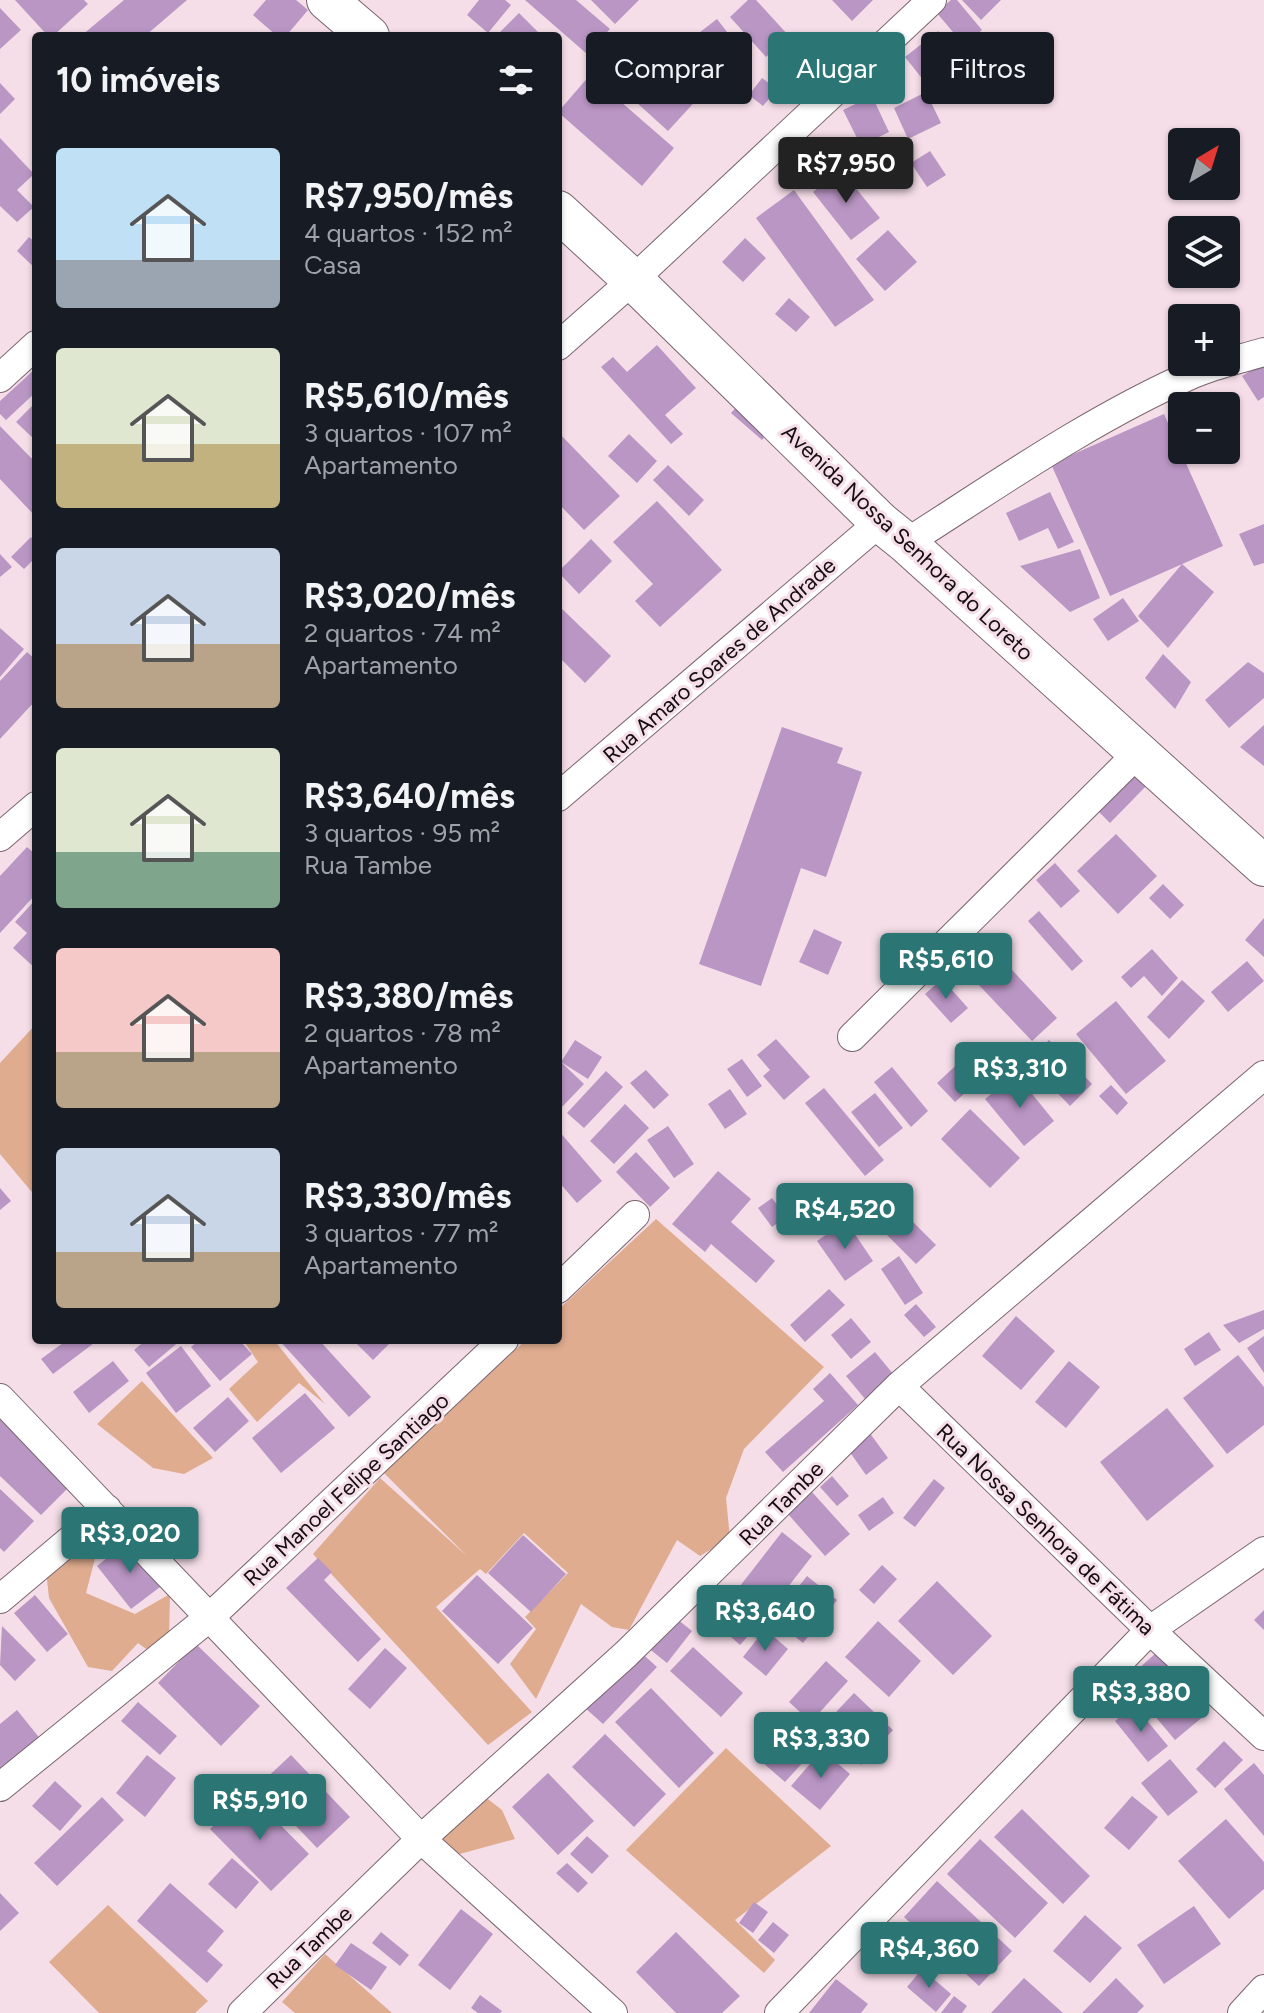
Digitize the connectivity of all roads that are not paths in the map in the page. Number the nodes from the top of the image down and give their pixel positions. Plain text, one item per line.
1 (327, 0) edge
2 (932, 0) edge
3 (364, 32) edge
4 (562, 215) edge
5 (633, 280) junction
6 (562, 342) edge
7 (32, 349) edge
8 (1264, 352) edge
9 (0, 378) edge
10 (893, 532) junction
11 (1139, 752) junction
12 (562, 794) edge
13 (32, 809) edge
14 (0, 837) edge
15 (1264, 866) edge
16 (852, 1037) dead end
17 (1264, 1075) edge
18 (635, 1215) dead end
19 (562, 1285) edge
20 (500, 1344) edge
21 (899, 1386) junction
22 (0, 1398) edge
23 (107, 1509) junction
24 (1264, 1551) edge
25 (0, 1599) edge
26 (211, 1616) junction
27 (1150, 1630) junction
28 (1264, 1736) edge
29 (0, 1787) edge
30 (421, 1839) junction
31 (1264, 1989) edge
32 (242, 2013) edge
33 (613, 2013) edge
34 (779, 2013) edge
35 (1242, 2013) edge

1 - 3 street
2 - 5 street
4 - 5 street, Avenida Nossa Senhora do Loreto
5 - 6 street
5 - 10 street, Avenida Nossa Senhora do Loreto
7 - 9 street
8 - 10 street, Rua Amaro Soares de Andrade
10 - 11 street, Avenida Nossa Senhora do Loreto
10 - 12 street, Rua Amaro Soares de Andrade
11 - 15 street, Avenida Nossa Senhora do Loreto
11 - 16 street
13 - 14 street
17 - 21 street, Rua Tambe
18 - 19 street
20 - 26 street, Rua Manoel Felipe Santiago
21 - 27 street, Rua Nossa Senhora de Fátima
21 - 30 street, Rua Tambe
22 - 23 street
23 - 25 street
23 - 26 street
24 - 27 street
26 - 29 street, Rua Manoel Felipe Santiago
26 - 30 street
27 - 28 street, Rua Nossa Senhora de Fátima
27 - 34 street
30 - 32 street, Rua Tambe
30 - 33 street
31 - 35 street

